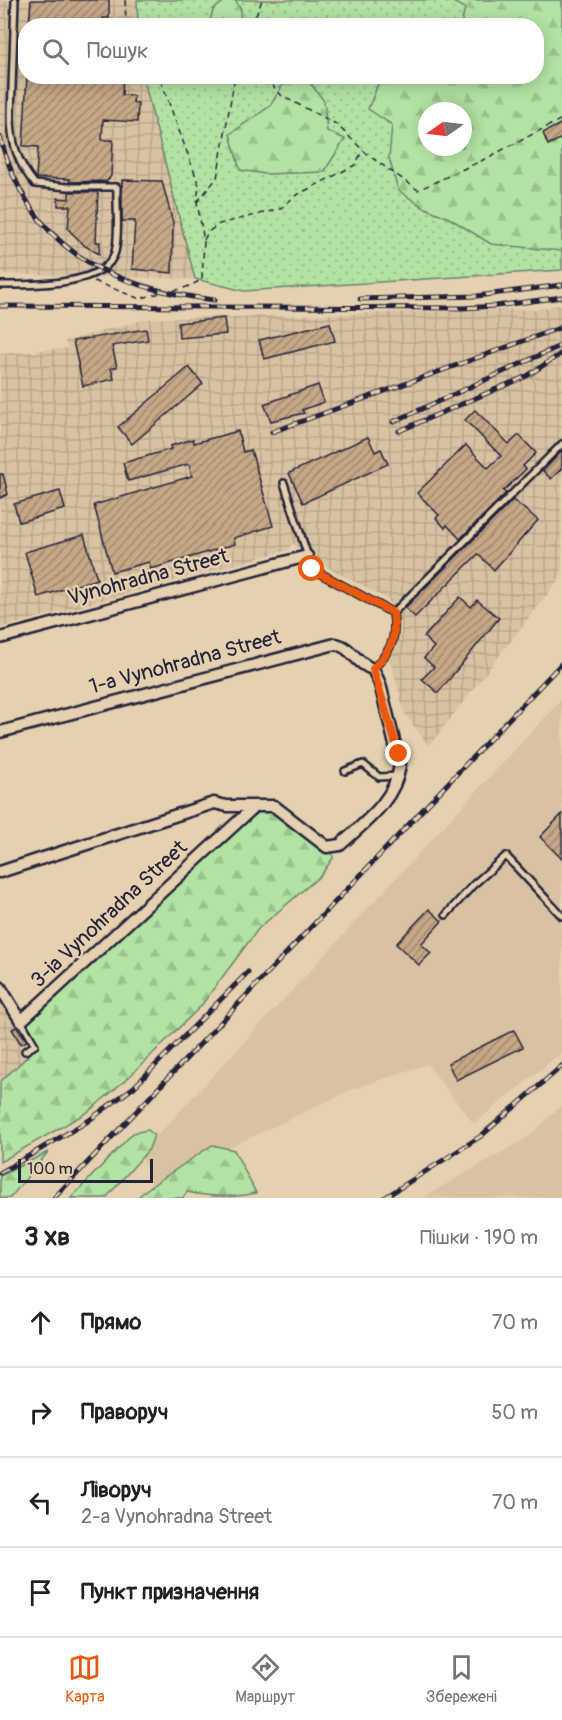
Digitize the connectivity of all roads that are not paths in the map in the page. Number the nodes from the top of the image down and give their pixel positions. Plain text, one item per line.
1 (15, 0) edge
2 (0, 285) edge
3 (562, 444) edge
4 (284, 483) dead end
5 (307, 556) junction
6 (393, 613) junction
7 (0, 638) edge
8 (373, 669) junction
9 (0, 732) edge
10 (345, 771) dead end
11 (399, 776) junction
12 (254, 807) dead end
13 (0, 872) edge
14 (446, 915) dead end
15 (562, 916) edge
16 (0, 987) edge
17 (21, 1022) junction
18 (25, 1051) dead end

1 - 2 lane
3 - 6 lane
4 - 5 lane
5 - 6 lane
5 - 7 street, Vynohradna Street
6 - 8 lane
8 - 9 street, 1-a Vynohradna Street
8 - 11 street
10 - 11 lane
11 - 13 street
12 - 17 street, 3-ia Vynohradna Street
14 - 15 lane
16 - 17 street, 3-ia Vynohradna Street
17 - 18 lane

